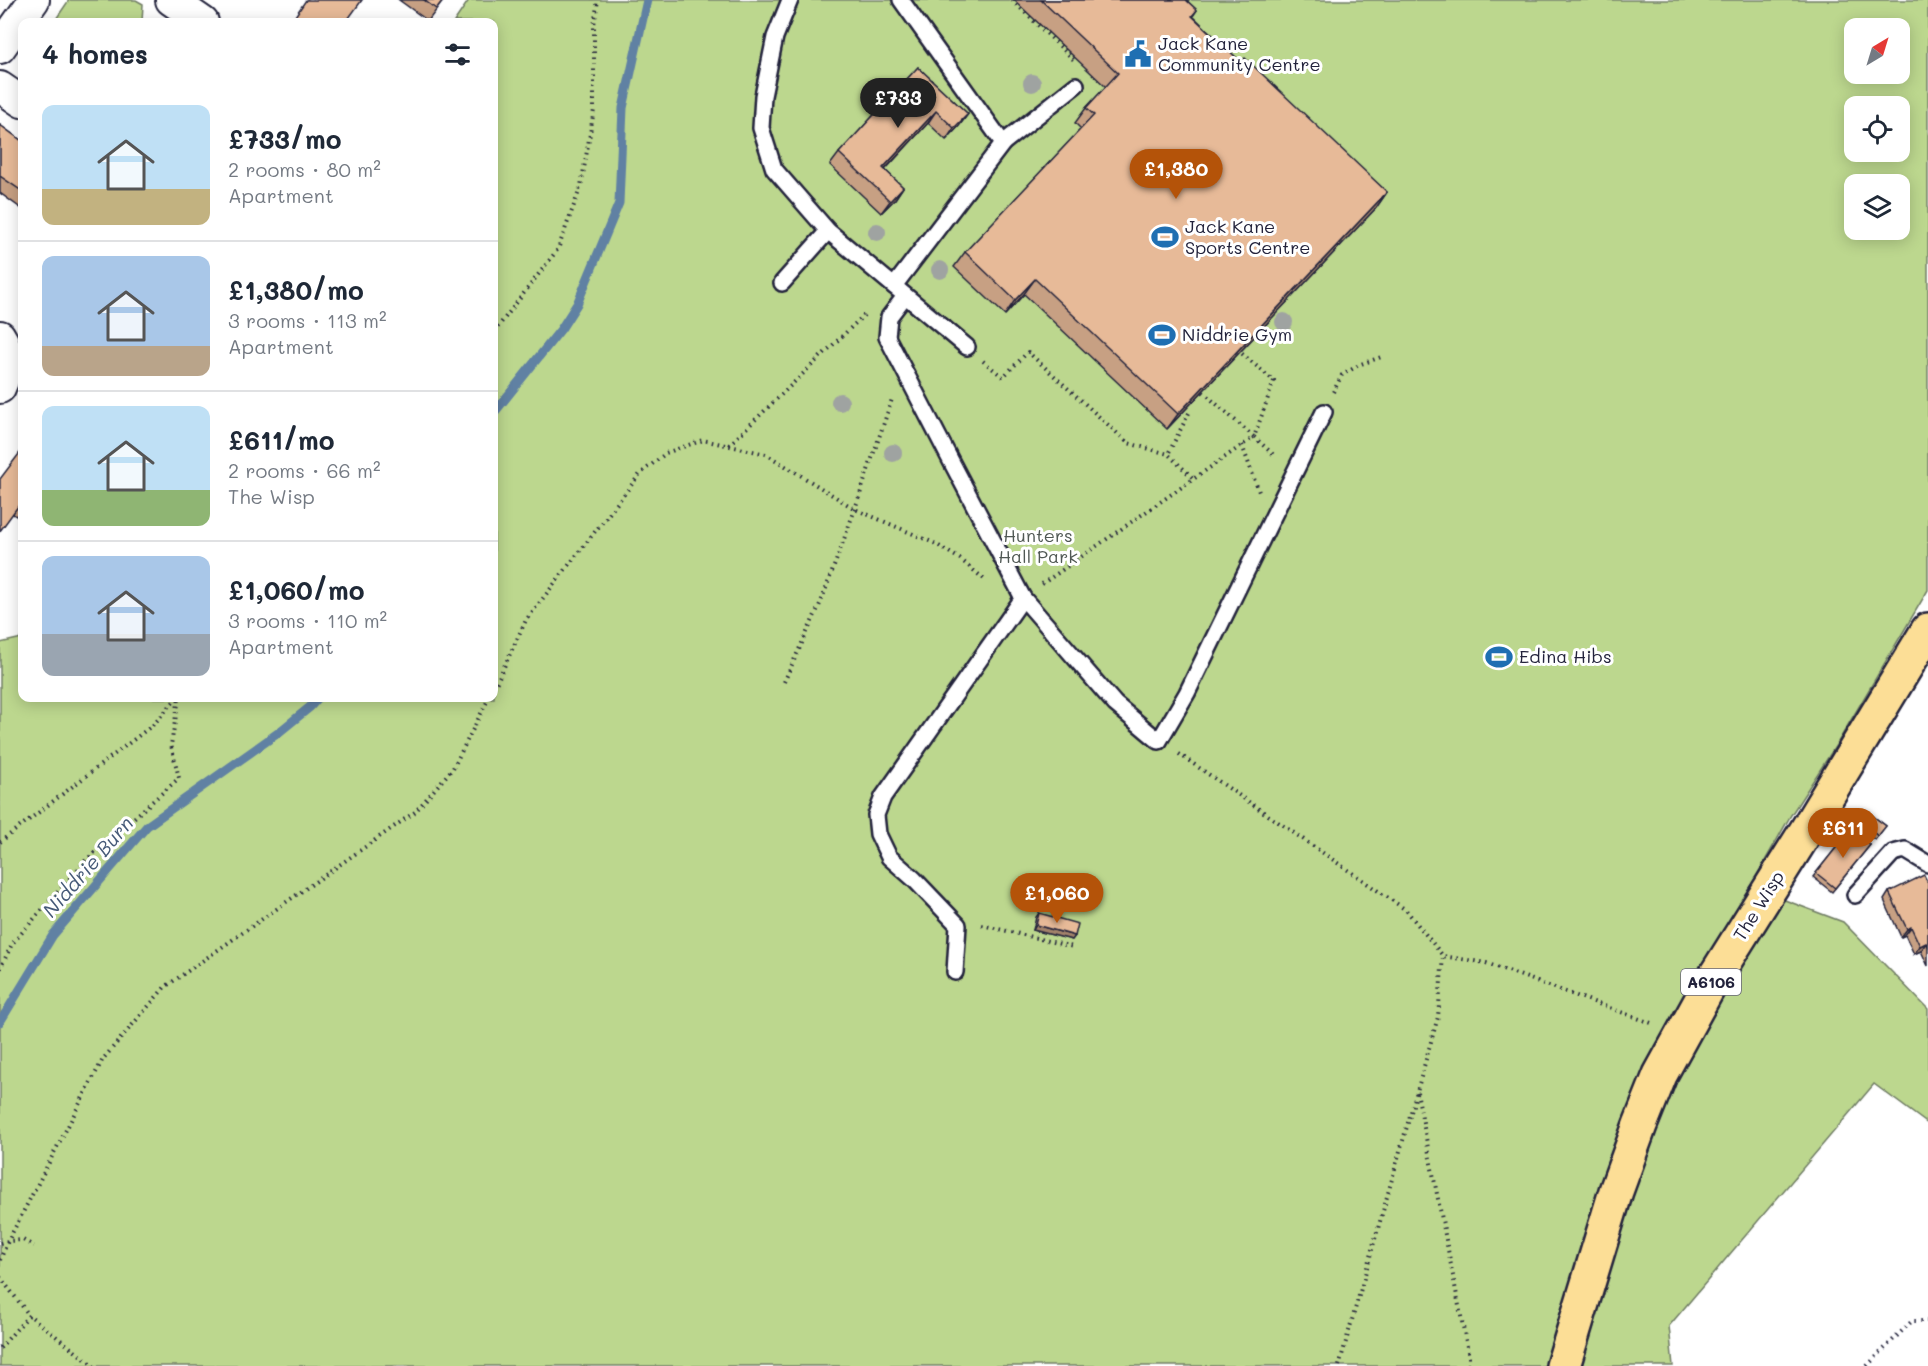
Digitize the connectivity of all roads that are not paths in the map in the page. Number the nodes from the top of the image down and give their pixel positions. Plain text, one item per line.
1 (34, 0) edge
2 (171, 0) edge
3 (790, 0) edge
4 (901, 0) edge
5 (21, 18) edge
6 (197, 18) edge
7 (18, 23) edge
8 (0, 48) edge
9 (1076, 84) road end
10 (0, 87) edge
11 (18, 99) edge
12 (1003, 143) junction
13 (828, 231) junction
14 (782, 283) dead end
15 (899, 291) junction
16 (0, 336) edge
17 (967, 347) road end
18 (0, 388) edge
19 (1324, 412) road end
20 (1023, 598) junction
21 (1928, 630) edge
22 (1928, 864) edge
23 (1855, 895) dead end
24 (955, 972) dead end
25 (1563, 1366) edge

1 - 5 street
2 - 6 street
3 - 13 lane
4 - 12 lane
7 - 8 street
9 - 12 lane
10 - 11 street
12 - 15 lane
13 - 14 lane
13 - 15 lane
15 - 17 lane
15 - 20 lane
16 - 18 street
19 - 20 lane
20 - 24 lane
21 - 25 main road, The Wisp / A6106
22 - 23 lane

